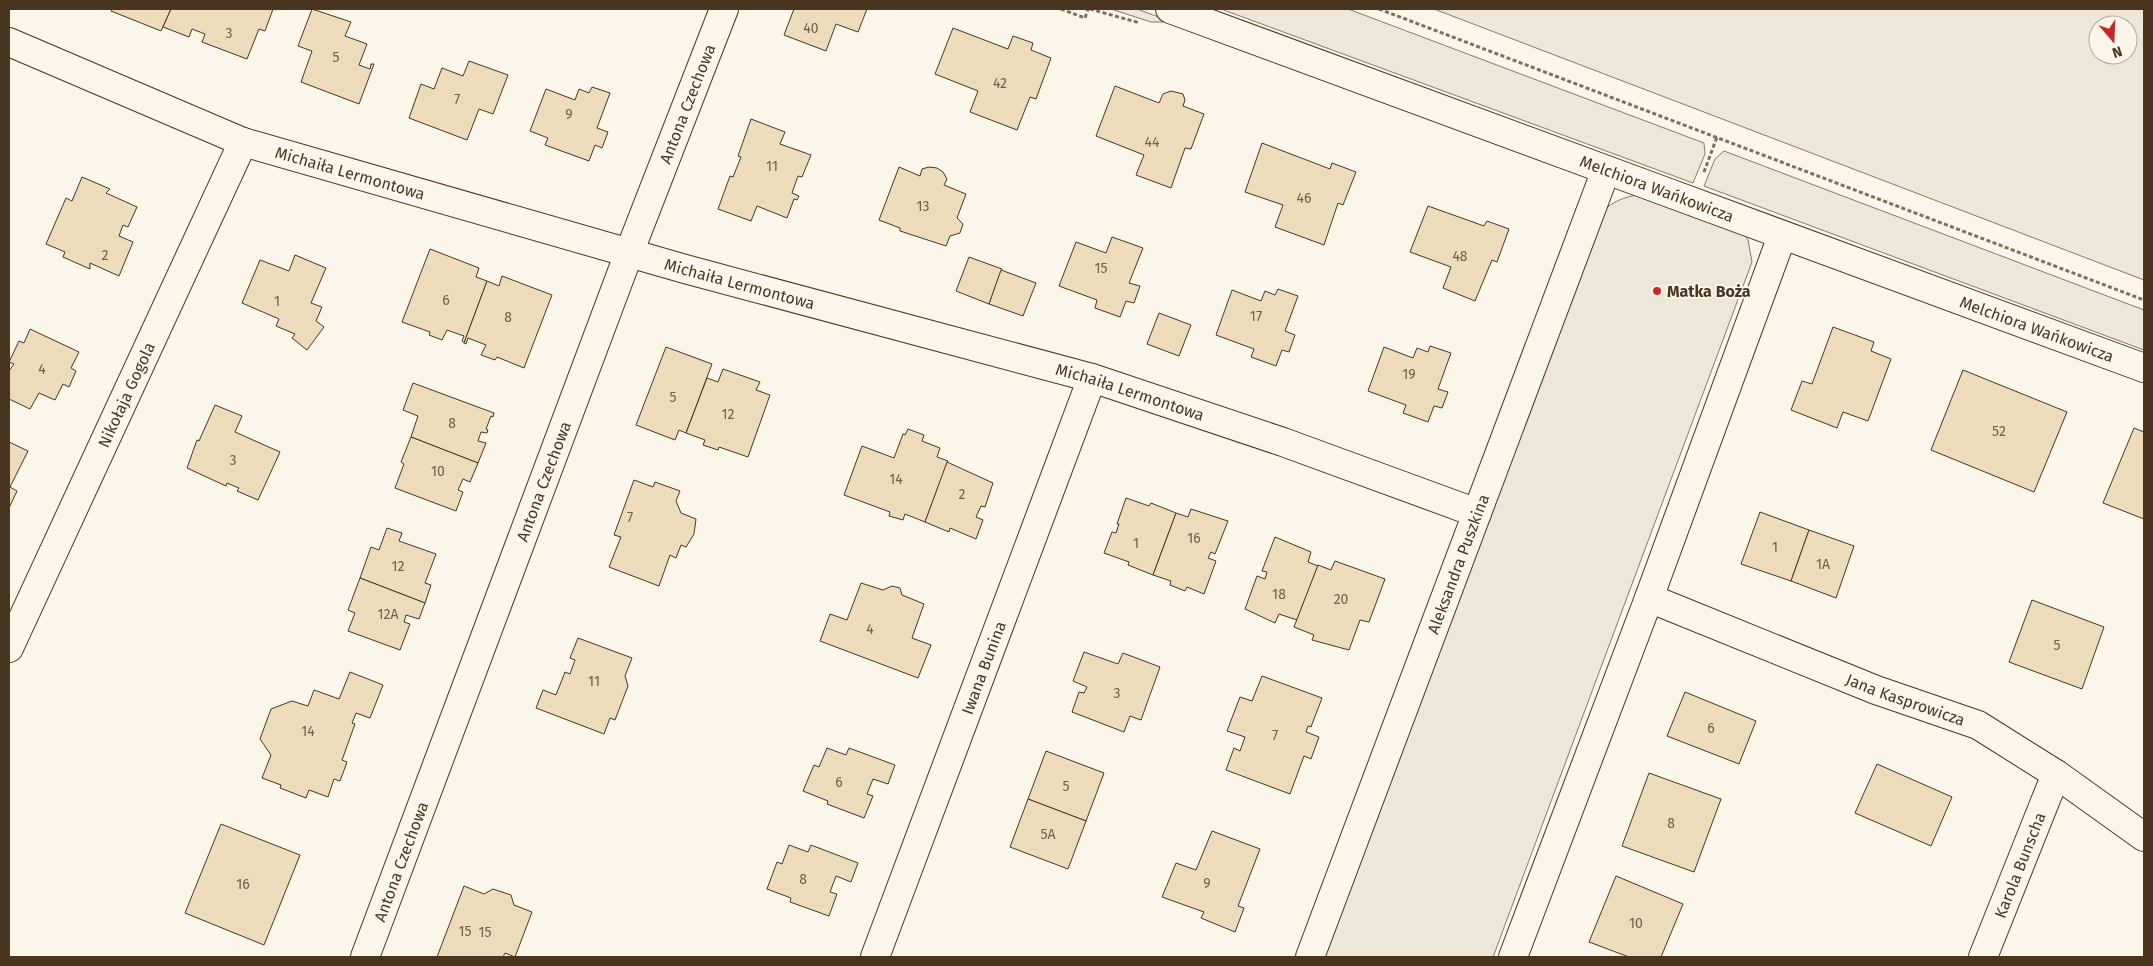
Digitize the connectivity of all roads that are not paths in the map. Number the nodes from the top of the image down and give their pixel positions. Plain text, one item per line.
1 (724, 9) edge
2 (1170, 9) edge
3 (9, 42) edge
4 (243, 142) junction
5 (1606, 170) junction
6 (1782, 236) junction
7 (629, 253) junction
8 (2144, 368) edge
9 (1092, 378) junction
10 (1477, 513) junction
11 (1649, 598) junction
12 (9, 648) edge
13 (2056, 774) junction
14 (2144, 837) edge
15 (365, 957) edge
16 (875, 957) edge
17 (1310, 957) edge
18 (1513, 957) edge
19 (1983, 957) edge

1 - 7 street, Antona Czechowa
2 - 5 street, Melchiora Wańkowicza
3 - 4 street, Michaiła Lermontowa
4 - 7 street, Michaiła Lermontowa
4 - 12 street, Nikołaja Gogola
5 - 6 street, Melchiora Wańkowicza
5 - 10 street, Aleksandra Puszkina
6 - 8 street, Melchiora Wańkowicza
6 - 11 street
7 - 9 street, Michaiła Lermontowa
7 - 15 street, Antona Czechowa
9 - 10 street, Michaiła Lermontowa
9 - 16 street, Iwana Bunina
10 - 17 street, Aleksandra Puszkina
11 - 13 street, Jana Kasprowicza
11 - 18 street
13 - 14 street, Jana Kasprowicza
13 - 19 street, Karola Bunscha

